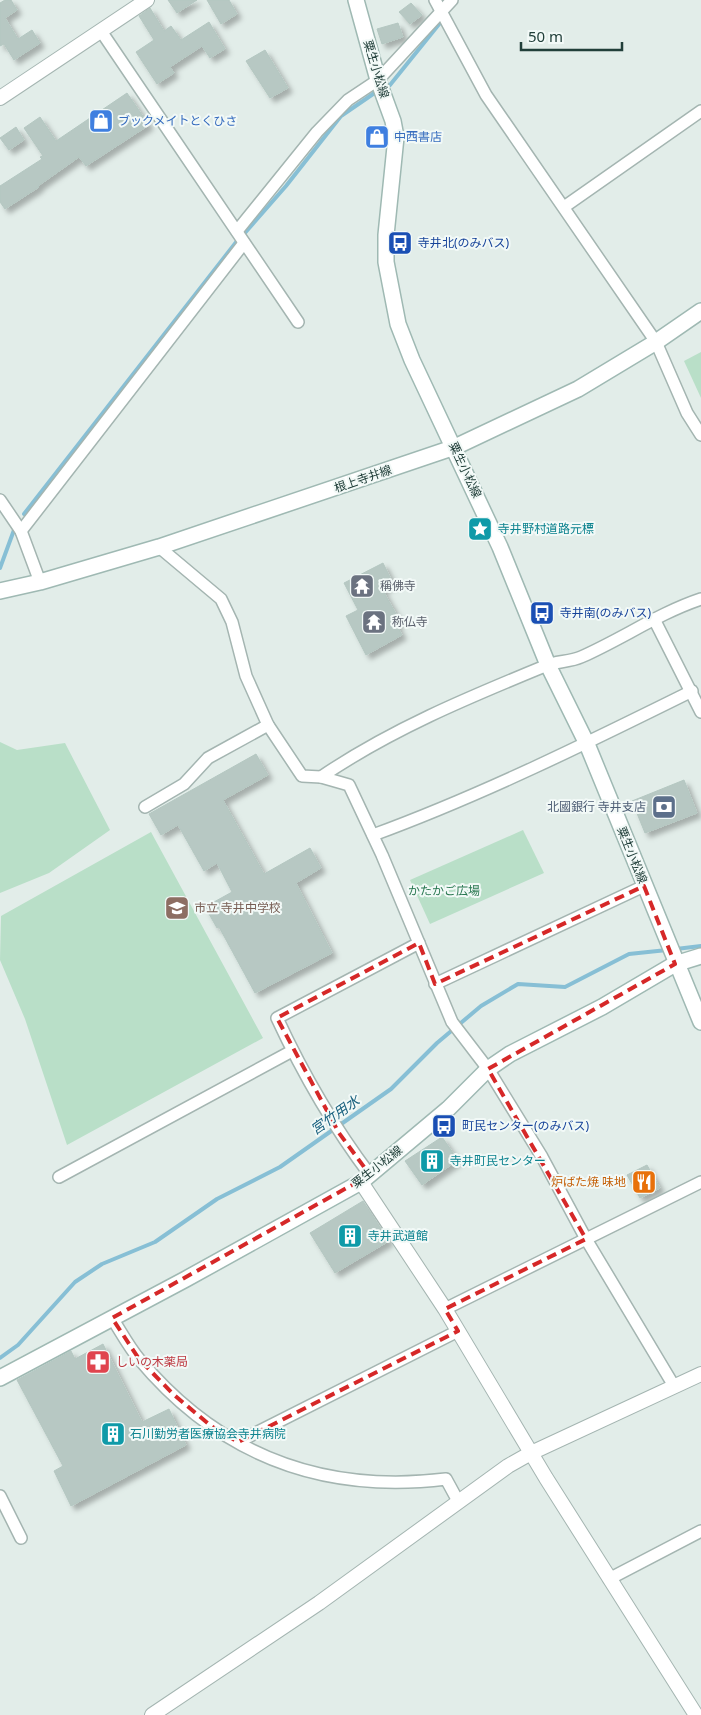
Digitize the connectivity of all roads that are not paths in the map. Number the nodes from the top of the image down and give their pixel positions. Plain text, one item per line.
1 (147, 0) edge
2 (356, 0) edge
3 (434, 0) edge
4 (452, 0) edge
5 (443, 13) junction
6 (101, 31) junction
7 (378, 80) junction
8 (0, 98) edge
9 (701, 111) edge
10 (564, 207) junction
11 (237, 231) junction
12 (244, 243) junction
13 (701, 311) edge
14 (298, 322) dead end
15 (656, 342) junction
16 (701, 435) edge
17 (455, 448) junction
18 (0, 500) edge
19 (20, 531) junction
20 (158, 547) junction
21 (40, 582) junction
22 (1, 591) edge
23 (701, 599) edge
24 (654, 619) junction
25 (548, 665) junction
26 (692, 691) junction
27 (701, 712) edge
28 (268, 725) junction
29 (586, 744) junction
30 (321, 777) junction
31 (145, 807) dead end
32 (373, 835) junction
33 (644, 886) junction
34 (419, 943) junction
35 (672, 954) junction
36 (701, 956) edge
37 (436, 984) junction
38 (701, 1022) edge
39 (292, 1051) junction
40 (488, 1069) junction
41 (59, 1177) dead end
42 (366, 1178) junction
43 (701, 1182) edge
44 (586, 1239) junction
45 (445, 1309) junction
46 (112, 1318) junction
47 (458, 1331) junction
48 (701, 1374) edge
49 (0, 1378) edge
50 (674, 1386) junction
51 (238, 1442) junction
52 (531, 1453) junction
53 (0, 1496) edge
54 (458, 1501) junction
55 (701, 1531) edge
56 (21, 1538) dead end
57 (609, 1579) junction
58 (152, 1715) edge
59 (696, 1715) edge

1 - 6 street
2 - 7 main road, 粟生小松線
3 - 5 street
4 - 5 street
5 - 7 street
5 - 10 street
6 - 8 street
6 - 11 street
7 - 11 street
7 - 17 main road, 粟生小松線
9 - 10 street
10 - 15 street
11 - 12 street
12 - 14 street
12 - 19 street
13 - 15 main road, 根上寺井線
15 - 16 street
15 - 17 main road, 根上寺井線
17 - 20 main road, 根上寺井線
17 - 25 main road, 粟生小松線
18 - 19 street
19 - 21 street
20 - 21 main road, 根上寺井線
20 - 28 street
21 - 22 main road, 根上寺井線
23 - 24 street
24 - 25 street
24 - 26 street
25 - 29 main road, 粟生小松線
25 - 30 street
26 - 27 street
26 - 29 street
28 - 30 street
28 - 31 street
29 - 32 street
29 - 33 main road, 粟生小松線
30 - 32 street
32 - 34 street
33 - 35 main road, 粟生小松線
33 - 37 street
34 - 37 street
34 - 39 street
35 - 36 main road
35 - 38 main road
35 - 40 main road, 粟生小松線
37 - 40 street
39 - 41 street
39 - 42 street
40 - 42 main road, 粟生小松線
40 - 44 street
42 - 45 street
42 - 46 main road, 粟生小松線
43 - 44 street
44 - 45 street
44 - 50 street
45 - 47 street
46 - 49 main road, 粟生小松線
46 - 51 street
47 - 51 street
47 - 52 street
48 - 50 street
50 - 52 street
51 - 54 street
52 - 54 street
52 - 57 street
53 - 56 street
54 - 58 street
55 - 57 street
57 - 59 street

